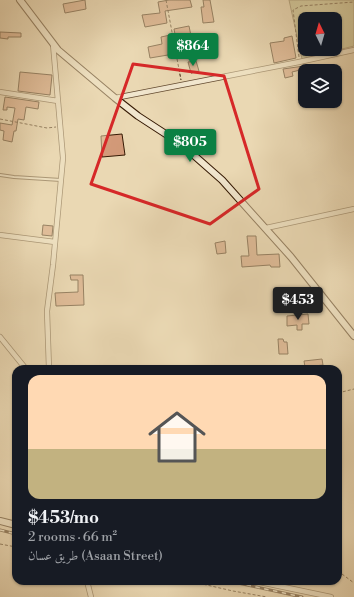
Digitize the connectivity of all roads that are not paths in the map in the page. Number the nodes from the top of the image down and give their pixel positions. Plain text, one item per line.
1 (20, 0) edge
2 (52, 42) junction
3 (354, 50) edge
4 (0, 92) edge
5 (115, 98) junction
6 (58, 101) junction
7 (0, 175) edge
8 (61, 180) junction
9 (354, 209) edge
10 (266, 228) junction
11 (0, 235) edge
12 (55, 242) junction
13 (354, 336) edge
14 (0, 337) edge
15 (23, 365) edge
16 (48, 365) edge
17 (0, 521) edge
18 (12, 524) edge
19 (88, 585) edge
20 (274, 585) edge
21 (91, 597) edge
22 (331, 597) edge

1 - 2 street
2 - 5 street
2 - 6 street
3 - 5 street
4 - 6 street
5 - 10 street
6 - 8 street
7 - 8 lane
8 - 12 street
9 - 10 street
10 - 13 street
11 - 12 street
12 - 16 street
14 - 15 street
17 - 18 street
19 - 21 street
20 - 22 street

